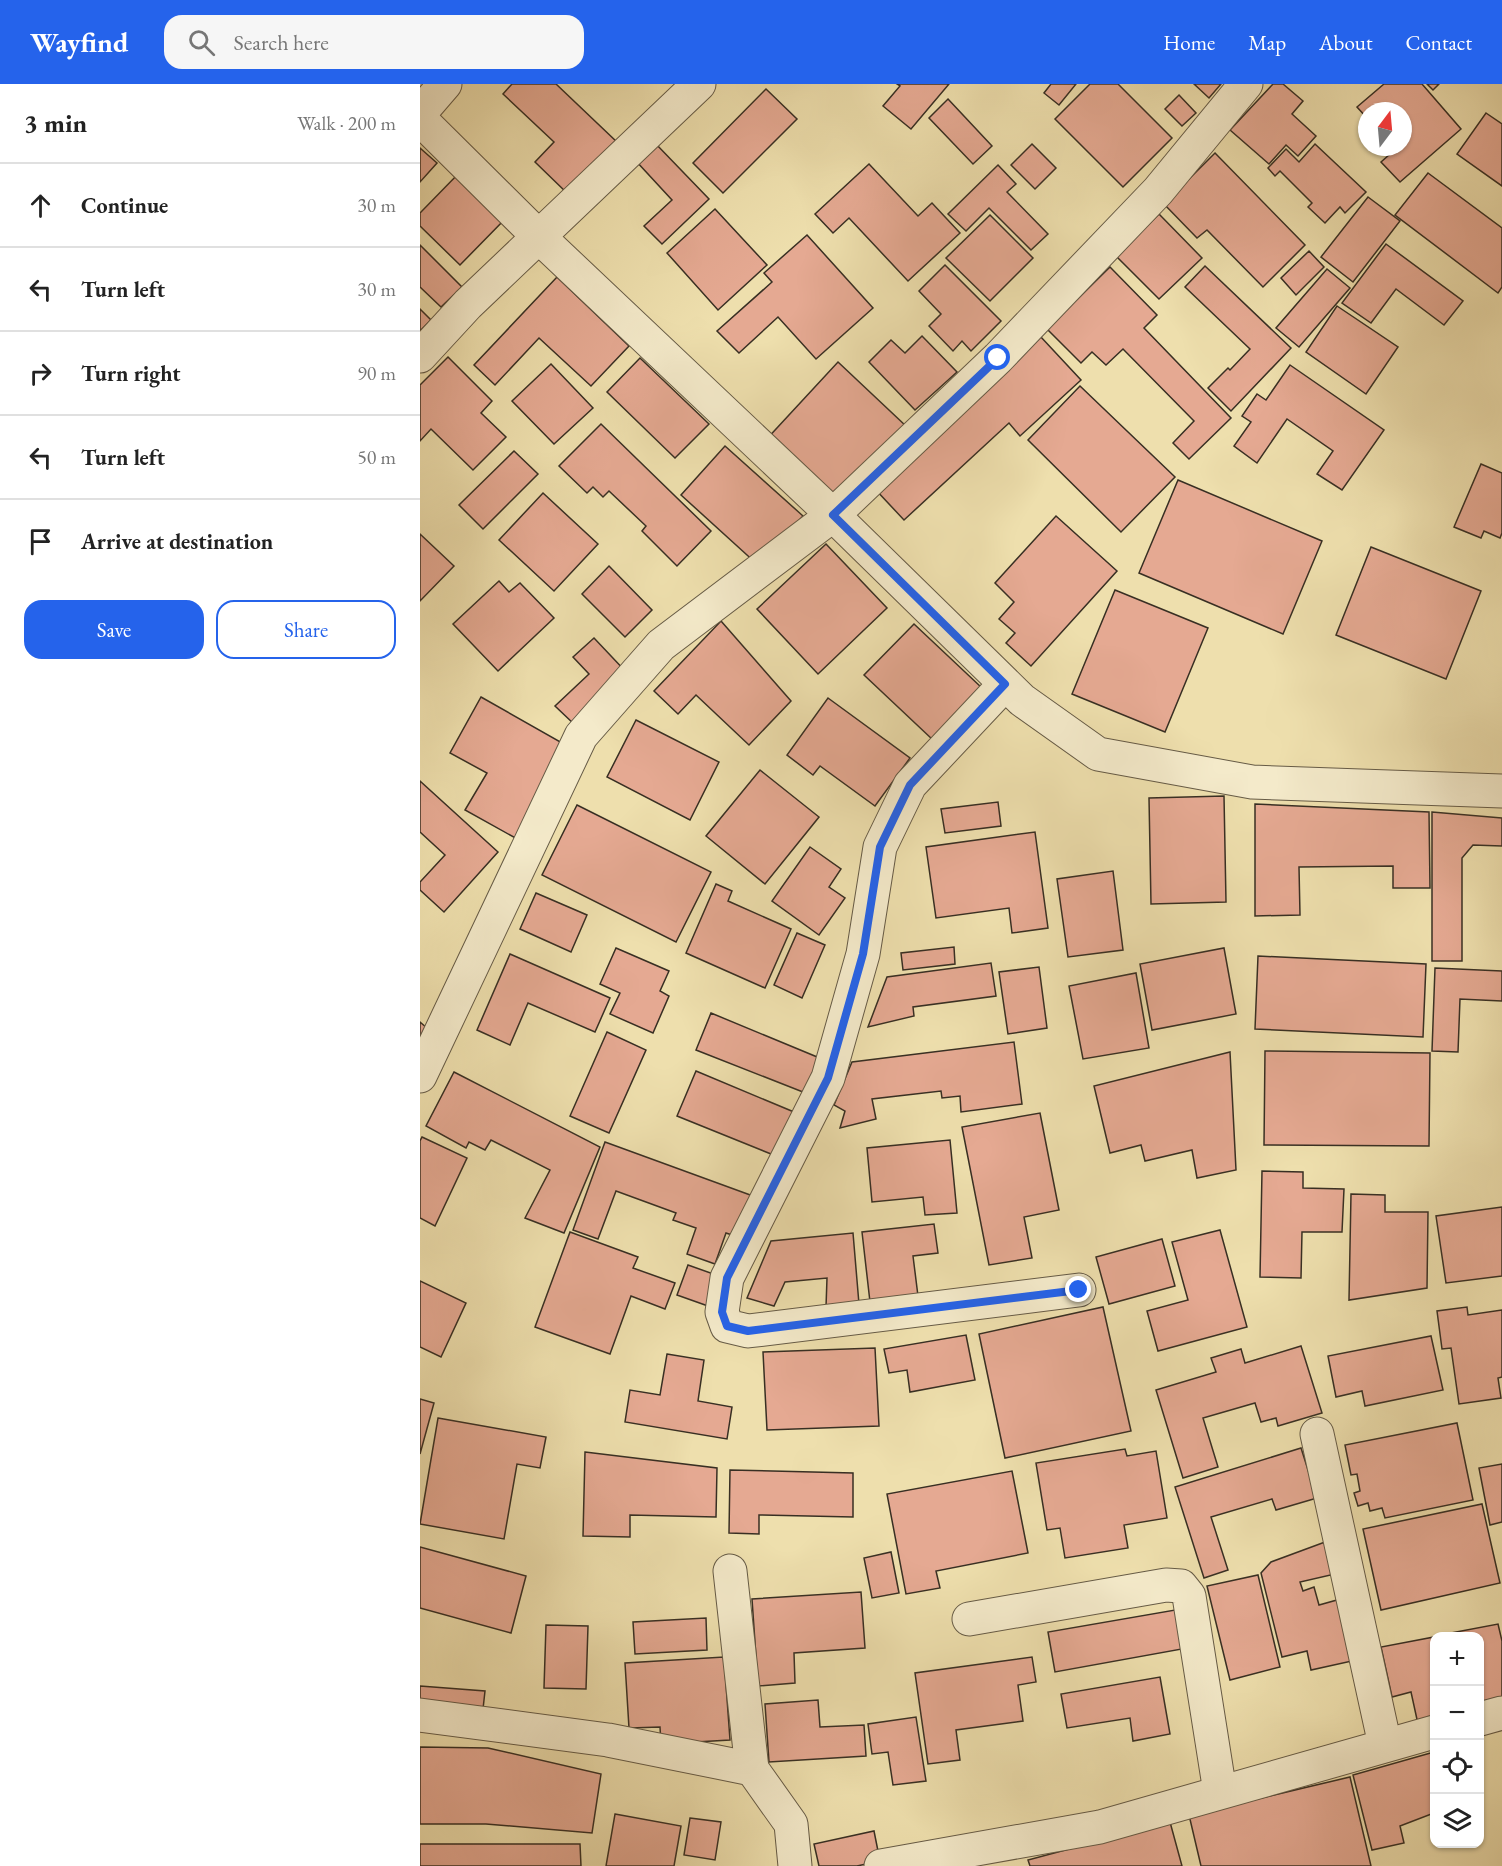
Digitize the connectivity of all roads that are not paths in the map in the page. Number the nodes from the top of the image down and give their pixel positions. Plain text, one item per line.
1 (445, 84) edge
2 (699, 84) edge
3 (1246, 84) edge
4 (420, 113) edge
5 (420, 119) edge
6 (538, 236) junction
7 (420, 356) edge
8 (833, 515) junction
9 (1005, 684) junction
10 (1502, 791) edge
11 (420, 1076) edge
12 (1079, 1290) dead end
13 (1317, 1434) dead end
14 (730, 1571) dead end
15 (969, 1619) dead end
16 (1502, 1713) edge
17 (420, 1715) edge
18 (1484, 1718) edge
19 (1430, 1733) edge
20 (1385, 1745) junction
21 (752, 1769) junction
22 (1220, 1792) junction
23 (892, 1865) edge
24 (795, 1866) edge

1 - 4 street
2 - 6 street
3 - 8 street
5 - 6 street
6 - 7 street
6 - 8 street
8 - 9 street
8 - 11 street
9 - 10 street
9 - 12 street
13 - 20 street
14 - 21 street
15 - 22 street
16 - 18 street
17 - 21 street
19 - 20 street
20 - 22 street
21 - 24 street
22 - 23 street

